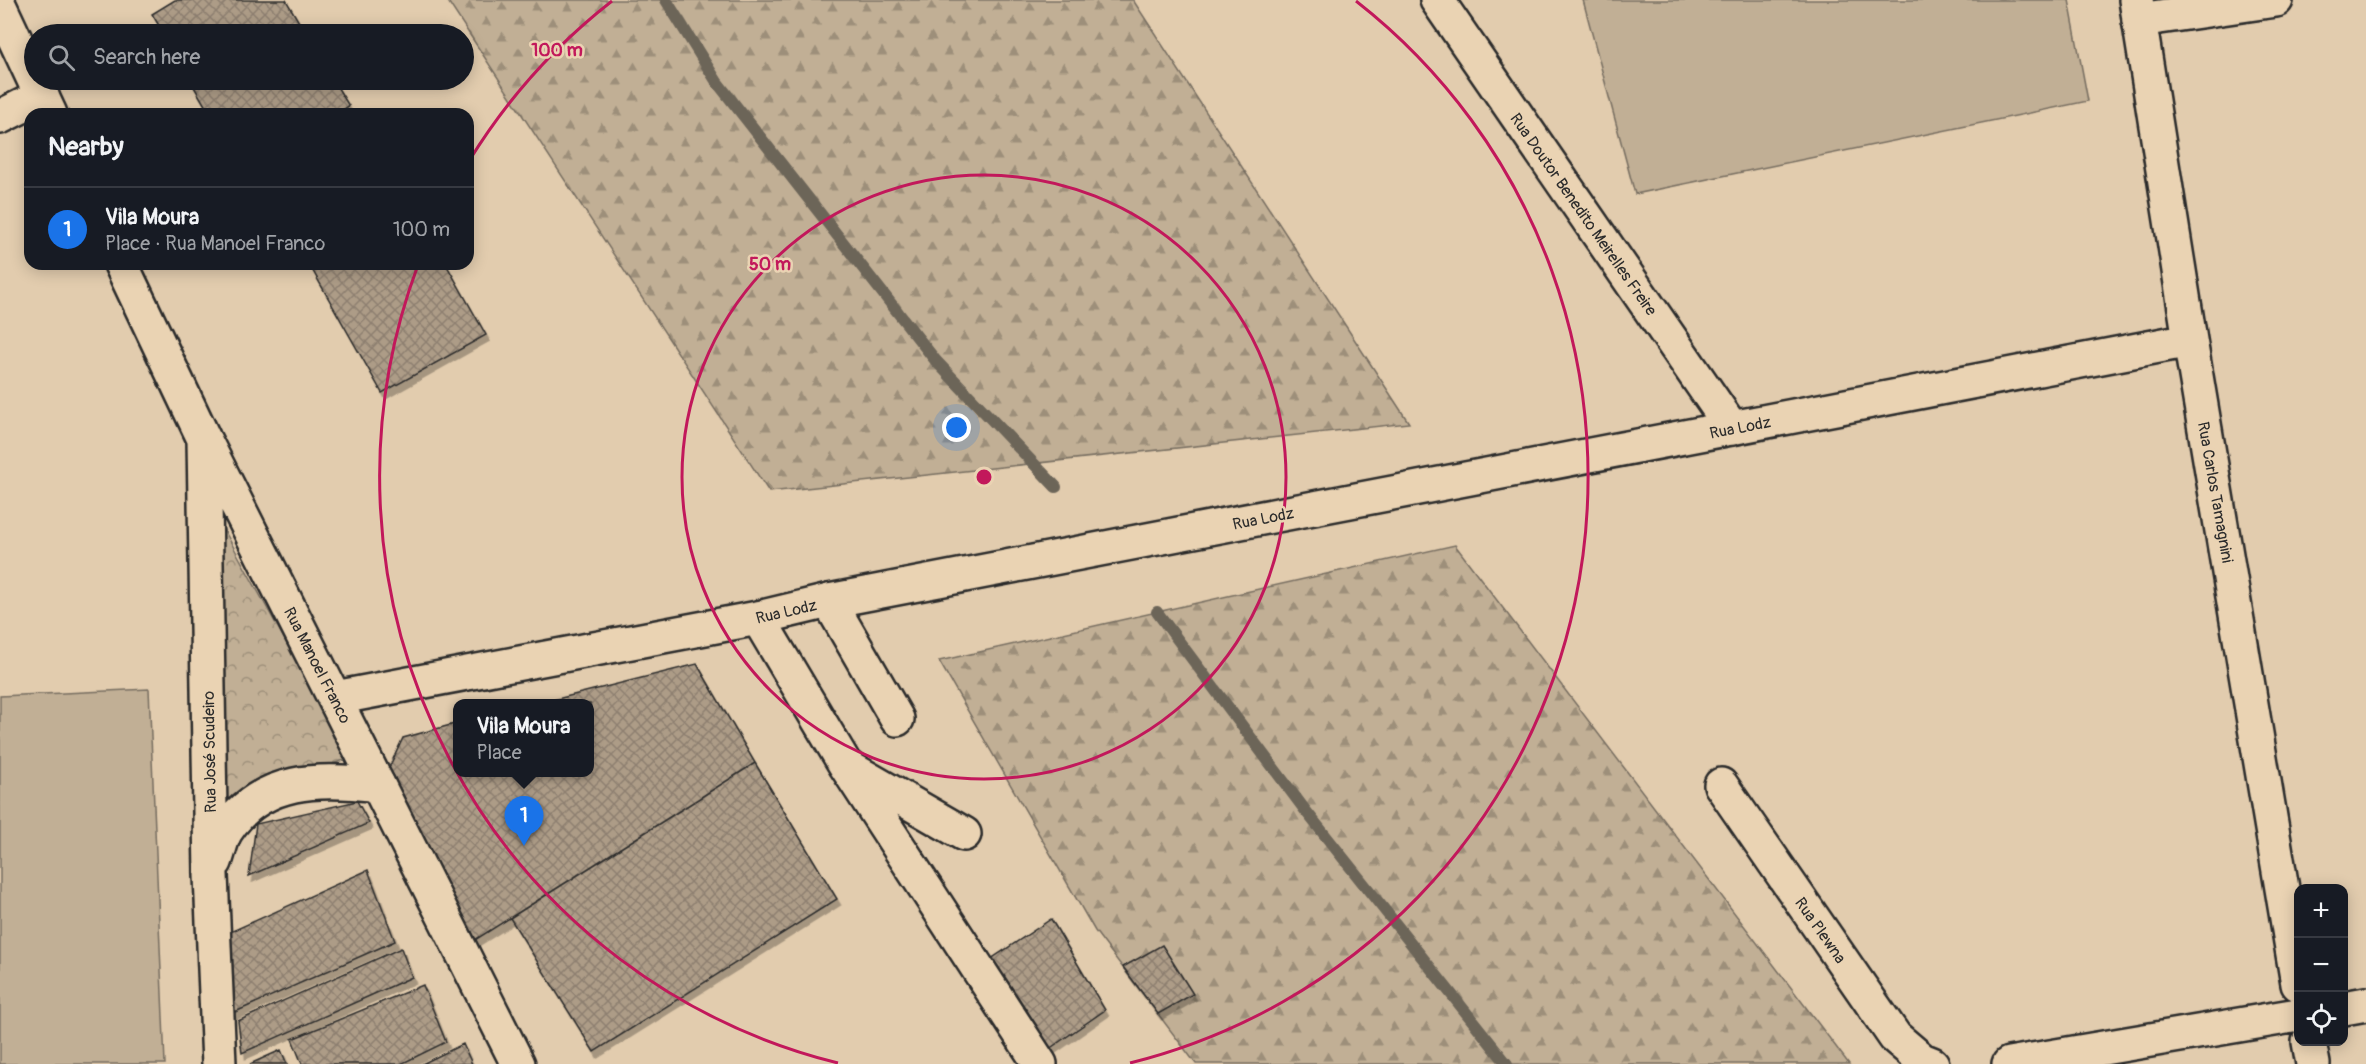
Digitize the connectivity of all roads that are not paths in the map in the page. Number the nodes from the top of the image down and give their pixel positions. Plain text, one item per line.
1 (1437, 0) edge
2 (2276, 0) edge
3 (0, 7) edge
4 (2138, 10) edge
5 (24, 58) edge
6 (39, 90) edge
7 (46, 105) edge
8 (24, 111) edge
9 (0, 117) edge
10 (124, 270) edge
11 (2190, 340) junction
12 (1732, 428) junction
13 (204, 439) junction
14 (829, 601) junction
15 (758, 618) junction
16 (335, 698) junction
17 (897, 719) dead end
18 (846, 766) junction
19 (378, 785) junction
20 (1721, 785) dead end
21 (964, 834) dead end
22 (211, 875) junction
23 (2294, 960) edge
24 (2366, 1004) edge
25 (2348, 1007) edge
26 (2294, 1016) edge
27 (2309, 1046) edge
28 (219, 1064) edge
29 (518, 1064) edge
30 (1040, 1064) edge
31 (1932, 1064) edge
32 (2009, 1064) edge
33 (2313, 1064) edge

1 - 12 street, Rua Doutor Benedito Meirelles Freire
2 - 4 street
3 - 5 street
4 - 11 street, Rua Carlos Tamagnini
6 - 7 street
8 - 9 street
10 - 13 street, Rua Manoel Franco
11 - 12 street, Rua Lodz
11 - 23 street, Rua Carlos Tamagnini
12 - 14 street, Rua Lodz
13 - 16 street, Rua Manoel Franco
13 - 22 street, Rua José Scudeiro
14 - 15 street, Rua Lodz
14 - 17 street
15 - 16 street, Rua Lodz
15 - 18 street
16 - 19 street, Rua Manoel Franco
18 - 21 street
18 - 30 street
19 - 22 street
19 - 29 street, Rua Manoel Franco
20 - 31 street, Rua Plewna
22 - 28 street, Rua José Scudeiro
24 - 25 street
26 - 32 street
27 - 33 street

